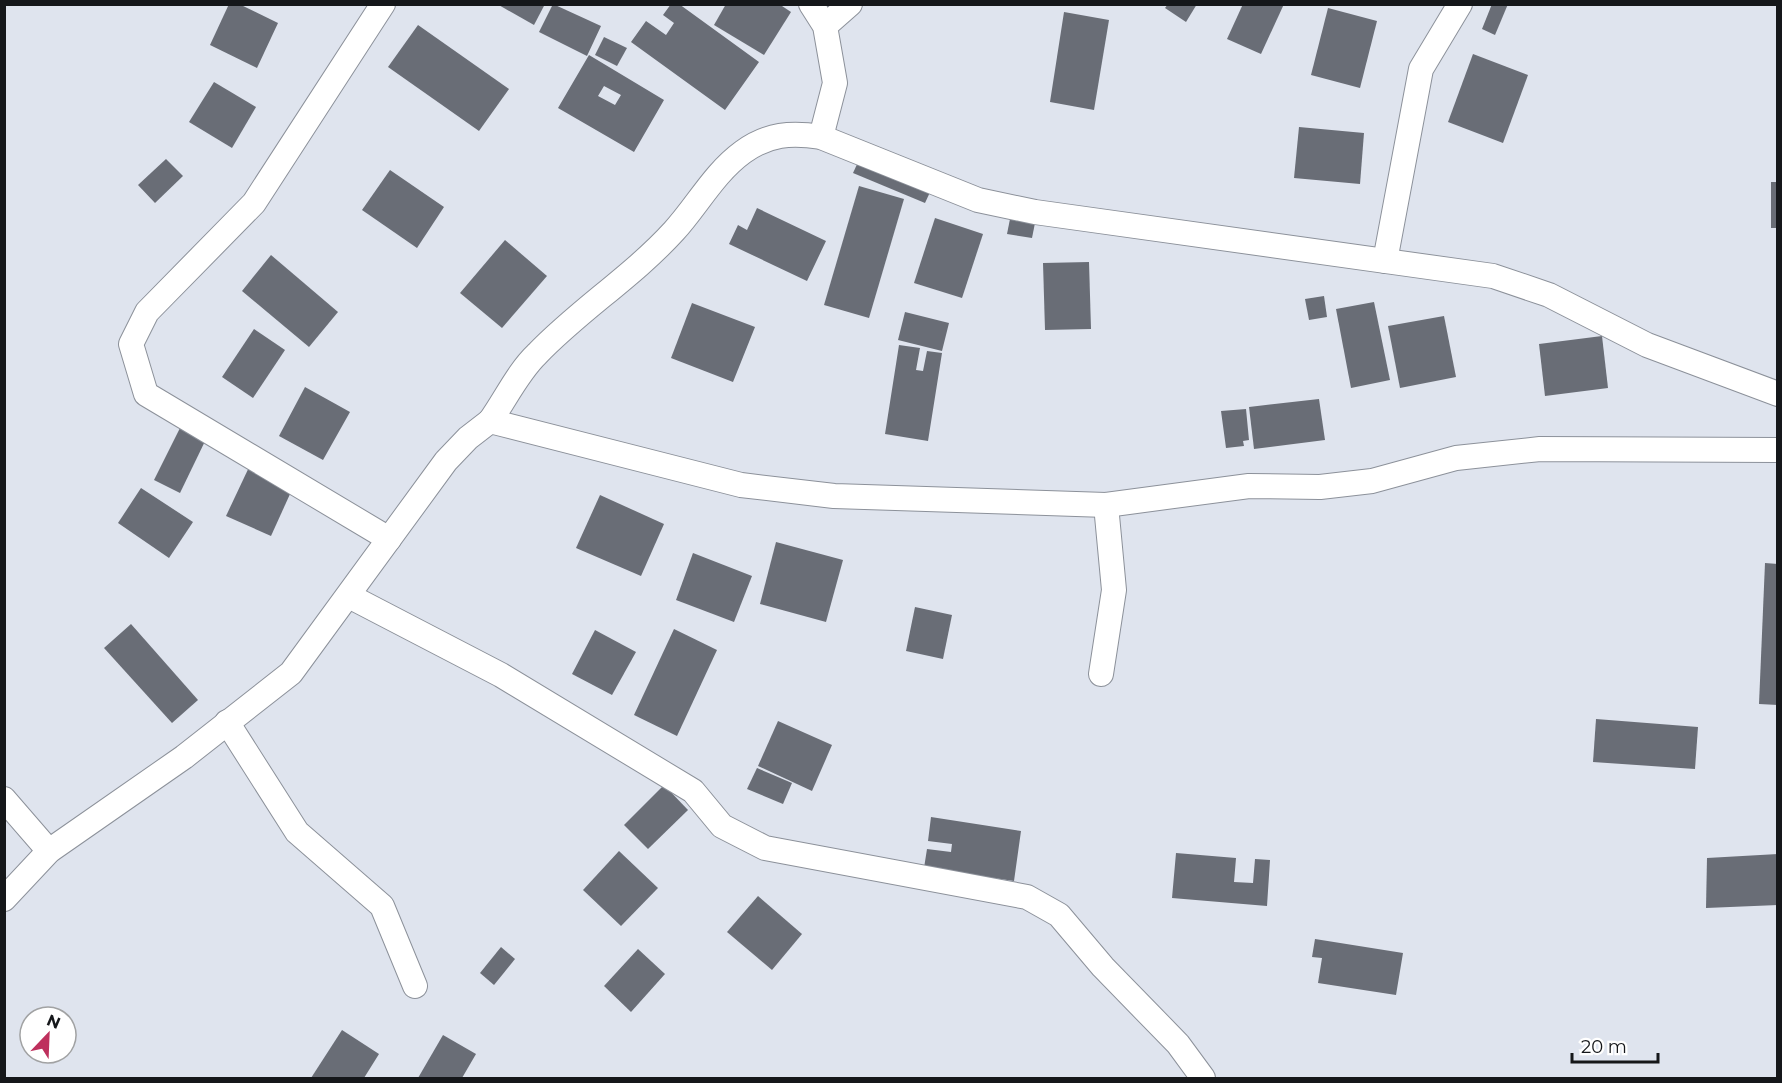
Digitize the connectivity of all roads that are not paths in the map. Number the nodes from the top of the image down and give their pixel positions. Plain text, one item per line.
1 (383, 4) edge
2 (811, 4) edge
3 (850, 4) edge
4 (1460, 4) edge
5 (825, 26) junction
6 (820, 137) junction
7 (1385, 261) junction
8 (1778, 394) edge
9 (490, 421) junction
10 (1778, 450) edge
11 (1106, 505) junction
12 (389, 538) junction
13 (349, 596) junction
14 (1101, 674) dead end
15 (226, 722) junction
16 (4, 799) edge
17 (49, 851) junction
18 (4, 899) edge
19 (415, 986) dead end
20 (1203, 1078) edge

1 - 12 street
2 - 5 street
3 - 5 street
4 - 7 street
5 - 6 street
6 - 7 street
6 - 9 street
7 - 8 street
9 - 11 street
9 - 12 street
10 - 11 street
11 - 14 street
12 - 13 street
13 - 15 street
13 - 20 street
15 - 17 street
15 - 19 street
16 - 17 street
17 - 18 street

